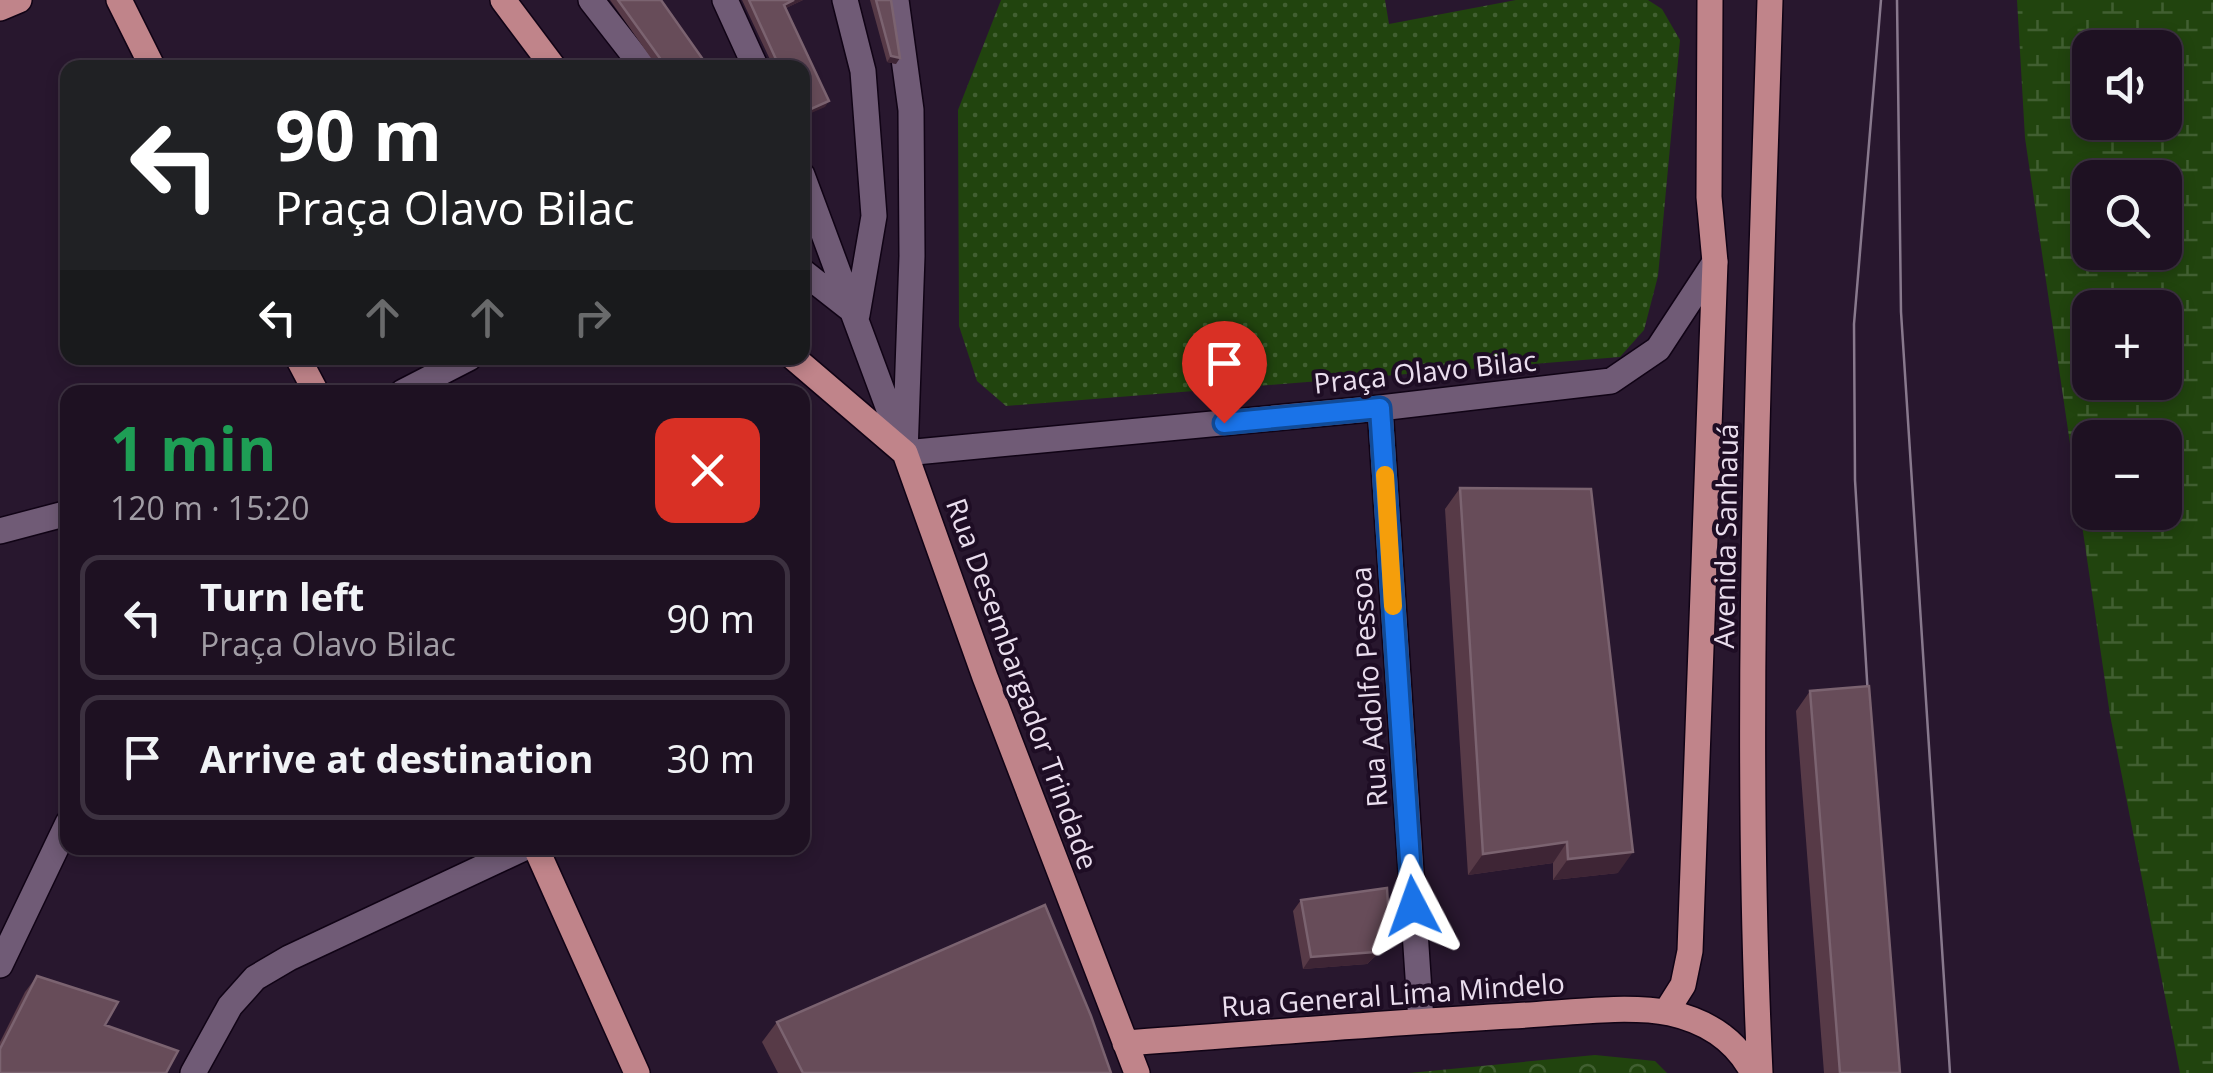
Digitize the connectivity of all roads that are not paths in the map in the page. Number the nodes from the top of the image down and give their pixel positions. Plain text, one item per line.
1 (19, 0) edge
2 (119, 0) edge
3 (502, 0) edge
4 (591, 0) edge
5 (725, 0) edge
6 (845, 0) edge
7 (896, 0) edge
8 (1710, 0) edge
9 (1770, 0) edge
10 (0, 8) edge
11 (149, 60) edge
12 (548, 60) edge
13 (638, 60) edge
14 (752, 60) edge
15 (810, 196) edge
16 (1715, 262) junction
17 (810, 278) edge
18 (856, 315) junction
19 (456, 365) edge
20 (802, 365) edge
21 (417, 385) edge
22 (1380, 408) junction
23 (905, 453) junction
24 (60, 516) edge
25 (0, 531) edge
26 (60, 841) edge
27 (509, 855) edge
28 (539, 855) edge
29 (0, 965) edge
30 (1666, 1012) junction
31 (1421, 1021) junction
32 (1125, 1043) junction
33 (193, 1073) edge
34 (637, 1073) edge
35 (1136, 1073) edge
36 (1756, 1073) edge

1 - 10 main road
2 - 11 main road
3 - 12 main road
4 - 13 street
5 - 14 street
6 - 18 street
7 - 23 street
8 - 16 main road, Avenida Sanhauá
9 - 36 main road, Avenida Sanhauá
15 - 18 street
16 - 22 street, Praça Olavo Bilac
16 - 30 main road, Avenida Sanhauá
17 - 18 street
18 - 23 street
19 - 21 street
20 - 23 main road, Rua Desembargador Trindade
22 - 23 street, Praça Olavo Bilac
22 - 31 street, Rua Adolfo Pessoa
23 - 32 main road, Rua Desembargador Trindade
24 - 25 street
26 - 29 street
27 - 33 street
28 - 34 main road
30 - 31 main road, Rua General Lima Mindelo
30 - 36 main road, Rua General Lima Mindelo
31 - 32 main road, Rua General Lima Mindelo
32 - 35 main road, Rua Desembargador Trindade

